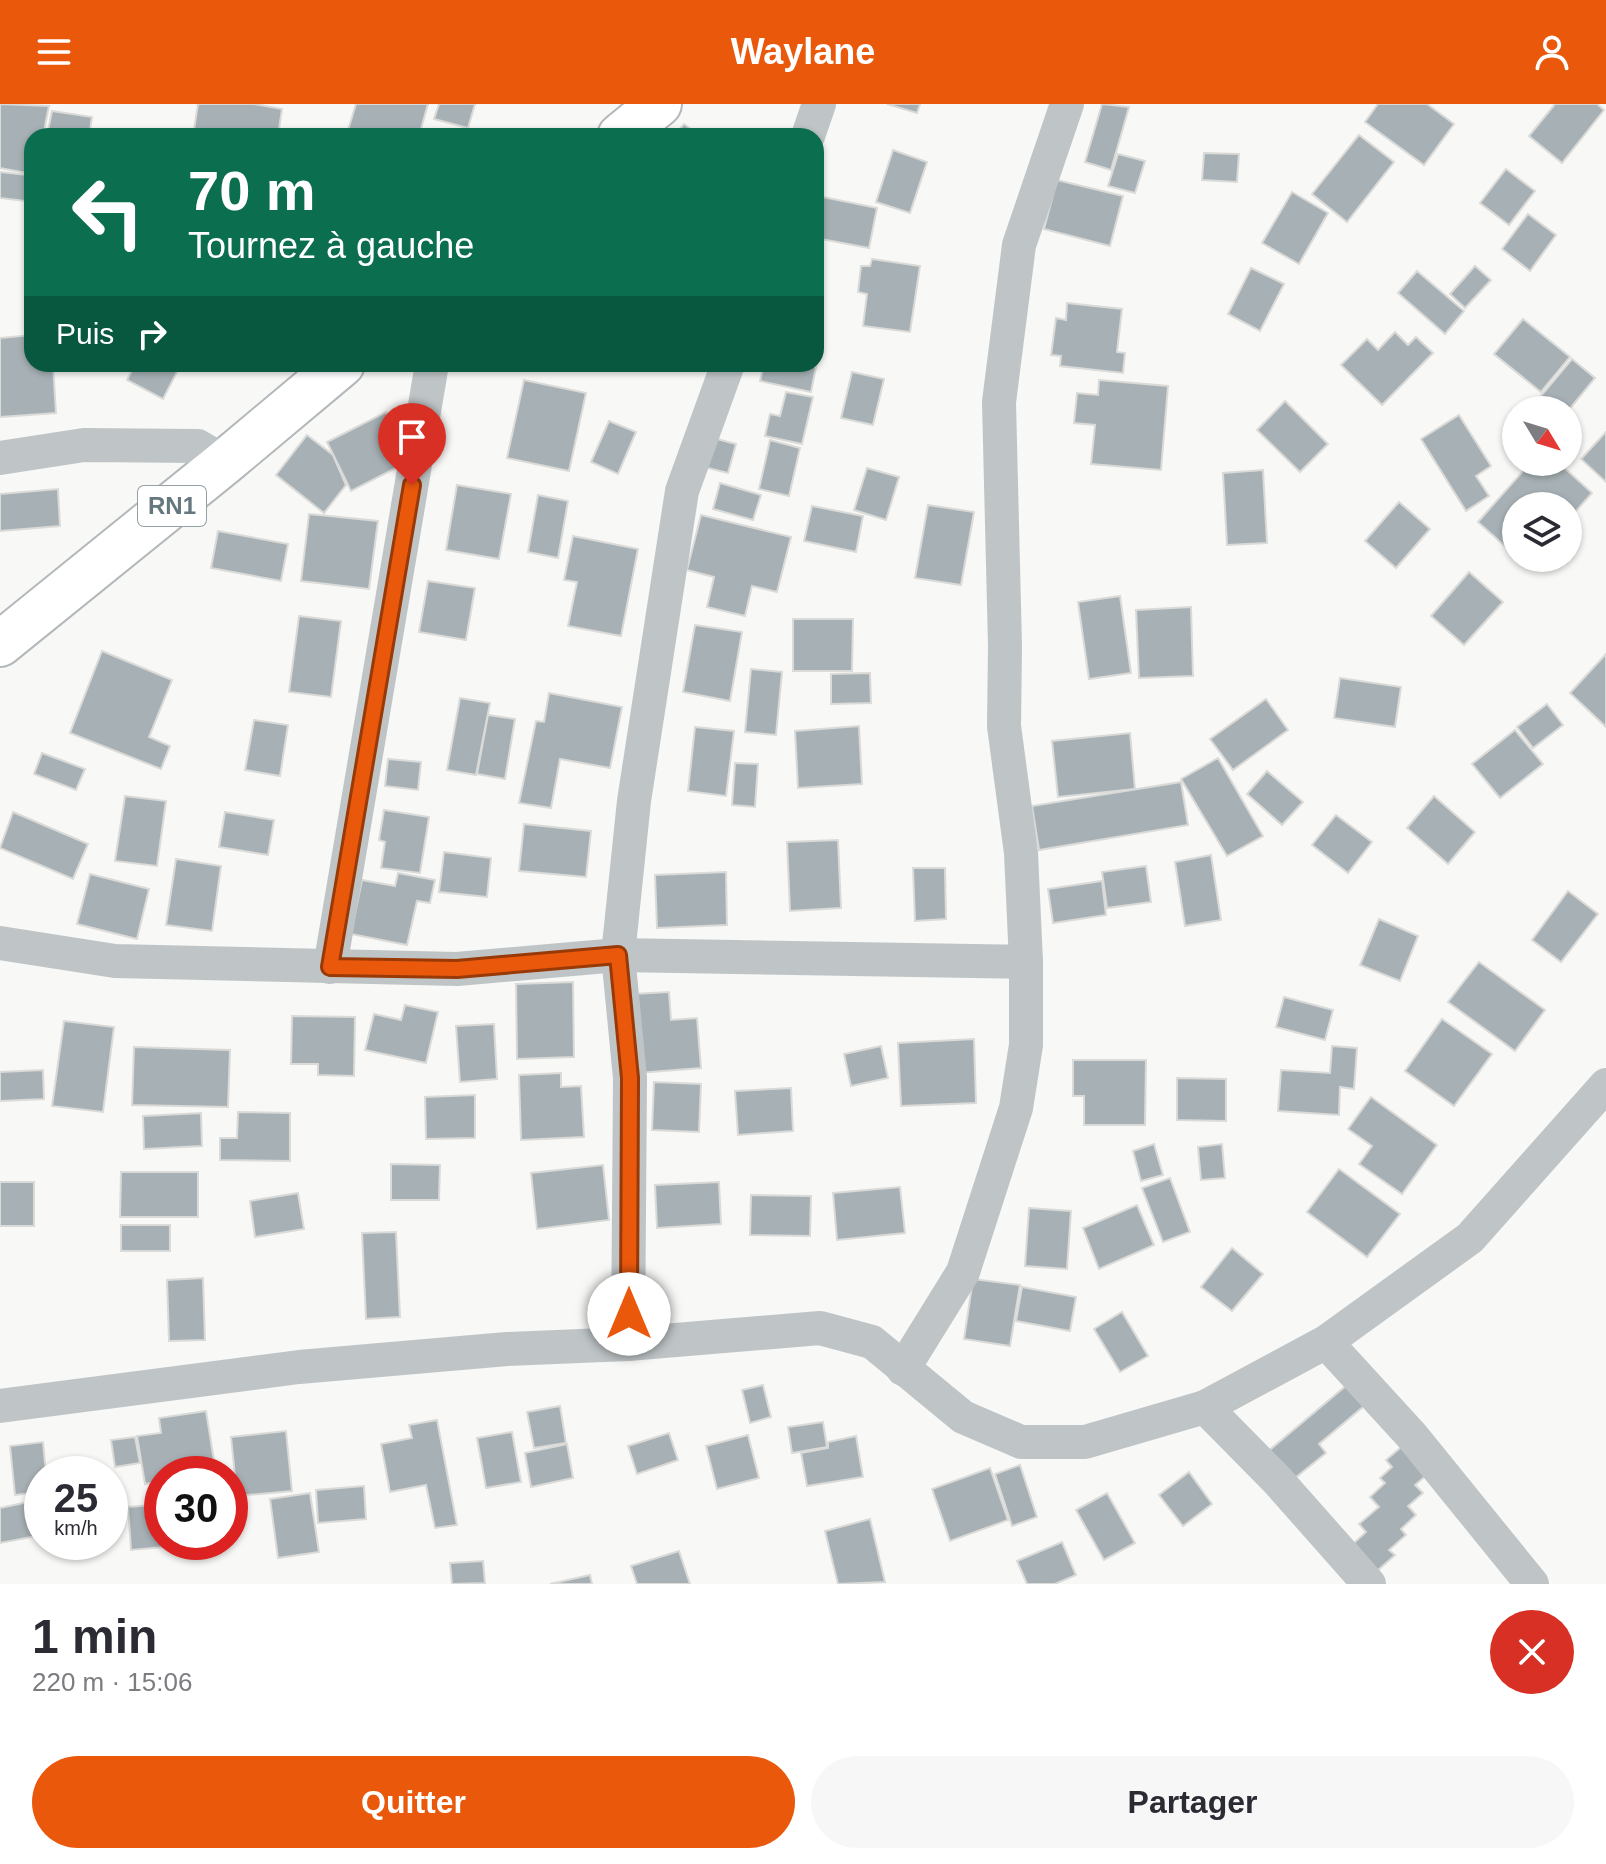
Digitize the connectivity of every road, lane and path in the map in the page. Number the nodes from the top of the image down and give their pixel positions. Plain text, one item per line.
1 (659, 104) edge
2 (819, 104) edge
3 (1067, 104) edge
4 (630, 128) edge
5 (811, 128) edge
6 (332, 372) edge
7 (431, 372) edge
8 (725, 372) edge
9 (0, 458) edge
10 (225, 462) junction
11 (0, 644) edge
12 (0, 943) edge
13 (618, 955) junction
14 (1026, 962) junction
15 (330, 967) junction
16 (1606, 1085) edge
17 (1326, 1342) junction
18 (628, 1344) junction
19 (903, 1369) junction
20 (0, 1406) edge
21 (1205, 1407) junction
22 (1369, 1584) edge
23 (1532, 1584) edge

1 - 4 highway
2 - 5 street
3 - 14 street
6 - 10 highway, RN1
7 - 15 street
8 - 13 street
9 - 10 street
10 - 11 highway, RN1
12 - 15 street
13 - 14 street
13 - 15 street
13 - 18 street
14 - 19 street
16 - 17 street
17 - 21 street
17 - 23 street
18 - 19 street
18 - 20 street
19 - 21 street
21 - 22 street

